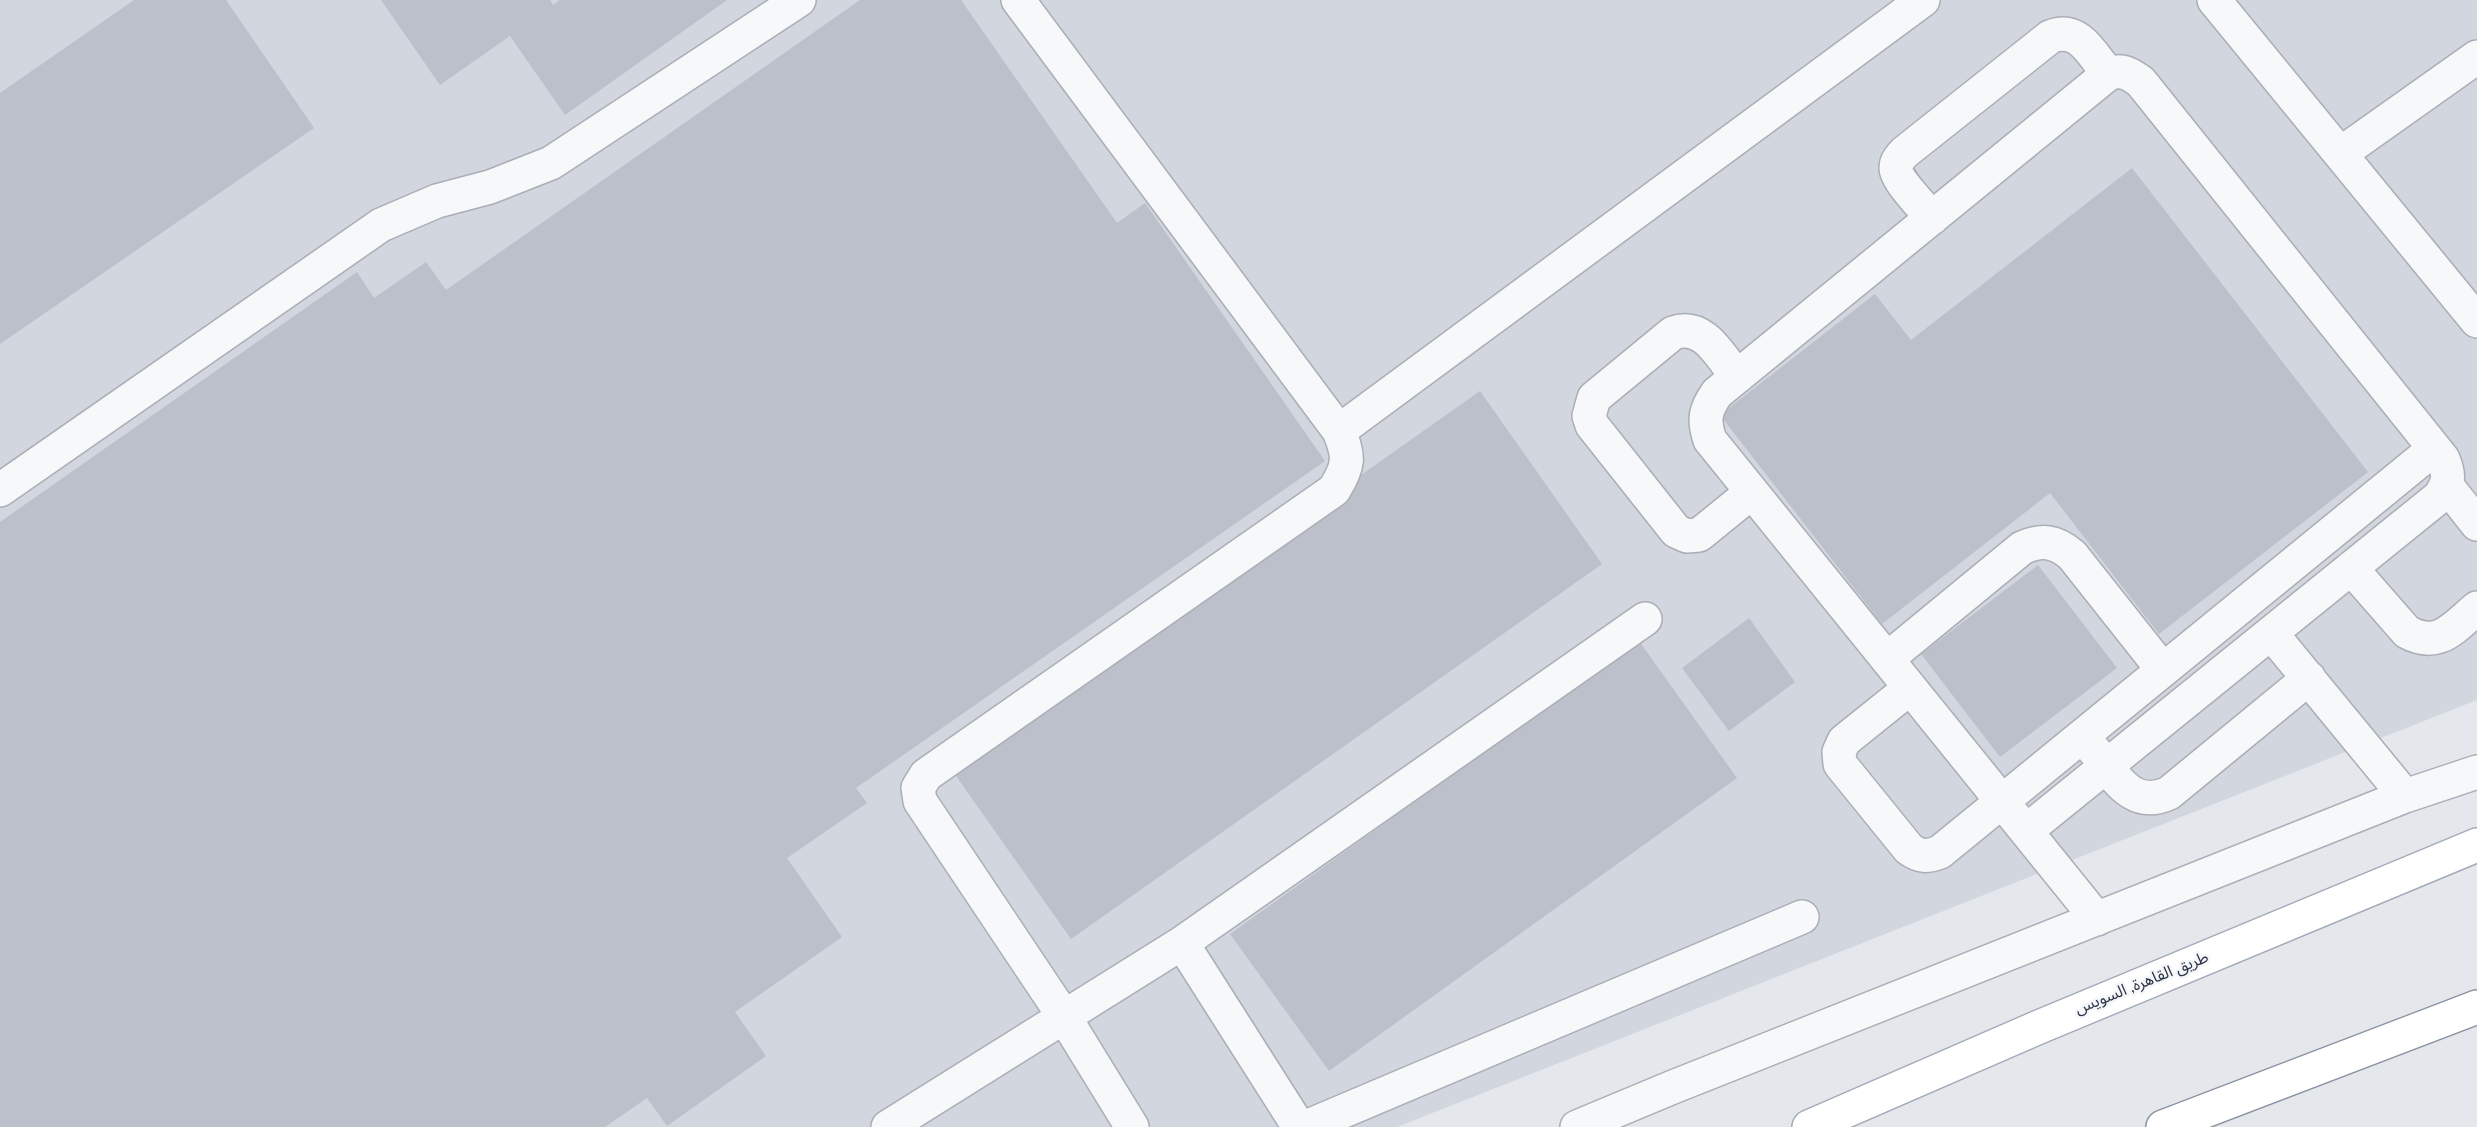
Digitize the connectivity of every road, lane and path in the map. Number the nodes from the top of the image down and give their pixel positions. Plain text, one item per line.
1 (799, 0) edge
2 (1017, 0) edge
3 (1923, 0) edge
4 (2214, 0) edge
5 (2477, 57) edge
6 (2108, 74) junction
7 (2340, 154) junction
8 (1932, 218) junction
9 (2477, 321) edge
10 (1737, 378) junction
11 (1339, 431) junction
12 (2434, 449) junction
13 (2447, 486) junction
14 (0, 490) edge
15 (1752, 492) junction
16 (2477, 524) edge
17 (2351, 568) junction
18 (2477, 608) edge
19 (1645, 619) dead end
20 (2271, 633) junction
21 (1887, 659) junction
22 (2163, 670) junction
23 (2309, 678) junction
24 (1910, 688) junction
25 (2082, 735) junction
26 (2107, 766) junction
27 (2477, 772) edge
28 (2405, 796) junction
29 (2001, 801) junction
30 (2026, 831) junction
31 (2477, 846) edge
32 (1802, 917) dead end
33 (2097, 919) junction
34 (1182, 943) junction
35 (2477, 1001) edge
36 (2477, 1007) edge
37 (1065, 1018) junction
38 (2445, 1019) junction
39 (888, 1127) edge
40 (1132, 1127) edge
41 (1299, 1127) edge
42 (1306, 1127) edge
43 (1577, 1127) edge
44 (1809, 1127) edge
45 (2163, 1127) edge

1 - 14 lane
2 - 11 lane
3 - 11 lane
4 - 7 lane
5 - 7 lane
6 - 8 lane
6 - 8 lane
6 - 12 lane
7 - 9 lane
8 - 10 lane
10 - 15 lane
10 - 15 lane
11 - 37 lane
12 - 13 lane
12 - 22 lane
13 - 16 lane
13 - 17 lane
15 - 21 lane
17 - 18 lane
17 - 20 lane
19 - 34 lane
20 - 23 lane
20 - 26 lane
21 - 22 lane
21 - 24 lane
22 - 25 lane
23 - 26 lane
23 - 28 lane
24 - 29 lane
24 - 29 lane
25 - 26 lane
25 - 29 lane
26 - 30 lane
27 - 28 lane
28 - 33 lane
29 - 30 lane
30 - 33 lane
31 - 44 main road, طريق القاهرة, السويس
32 - 42 lane
33 - 43 lane
34 - 37 lane
34 - 41 lane
35 - 38 main road
36 - 38 main road
37 - 39 lane
37 - 40 lane
38 - 45 main road

